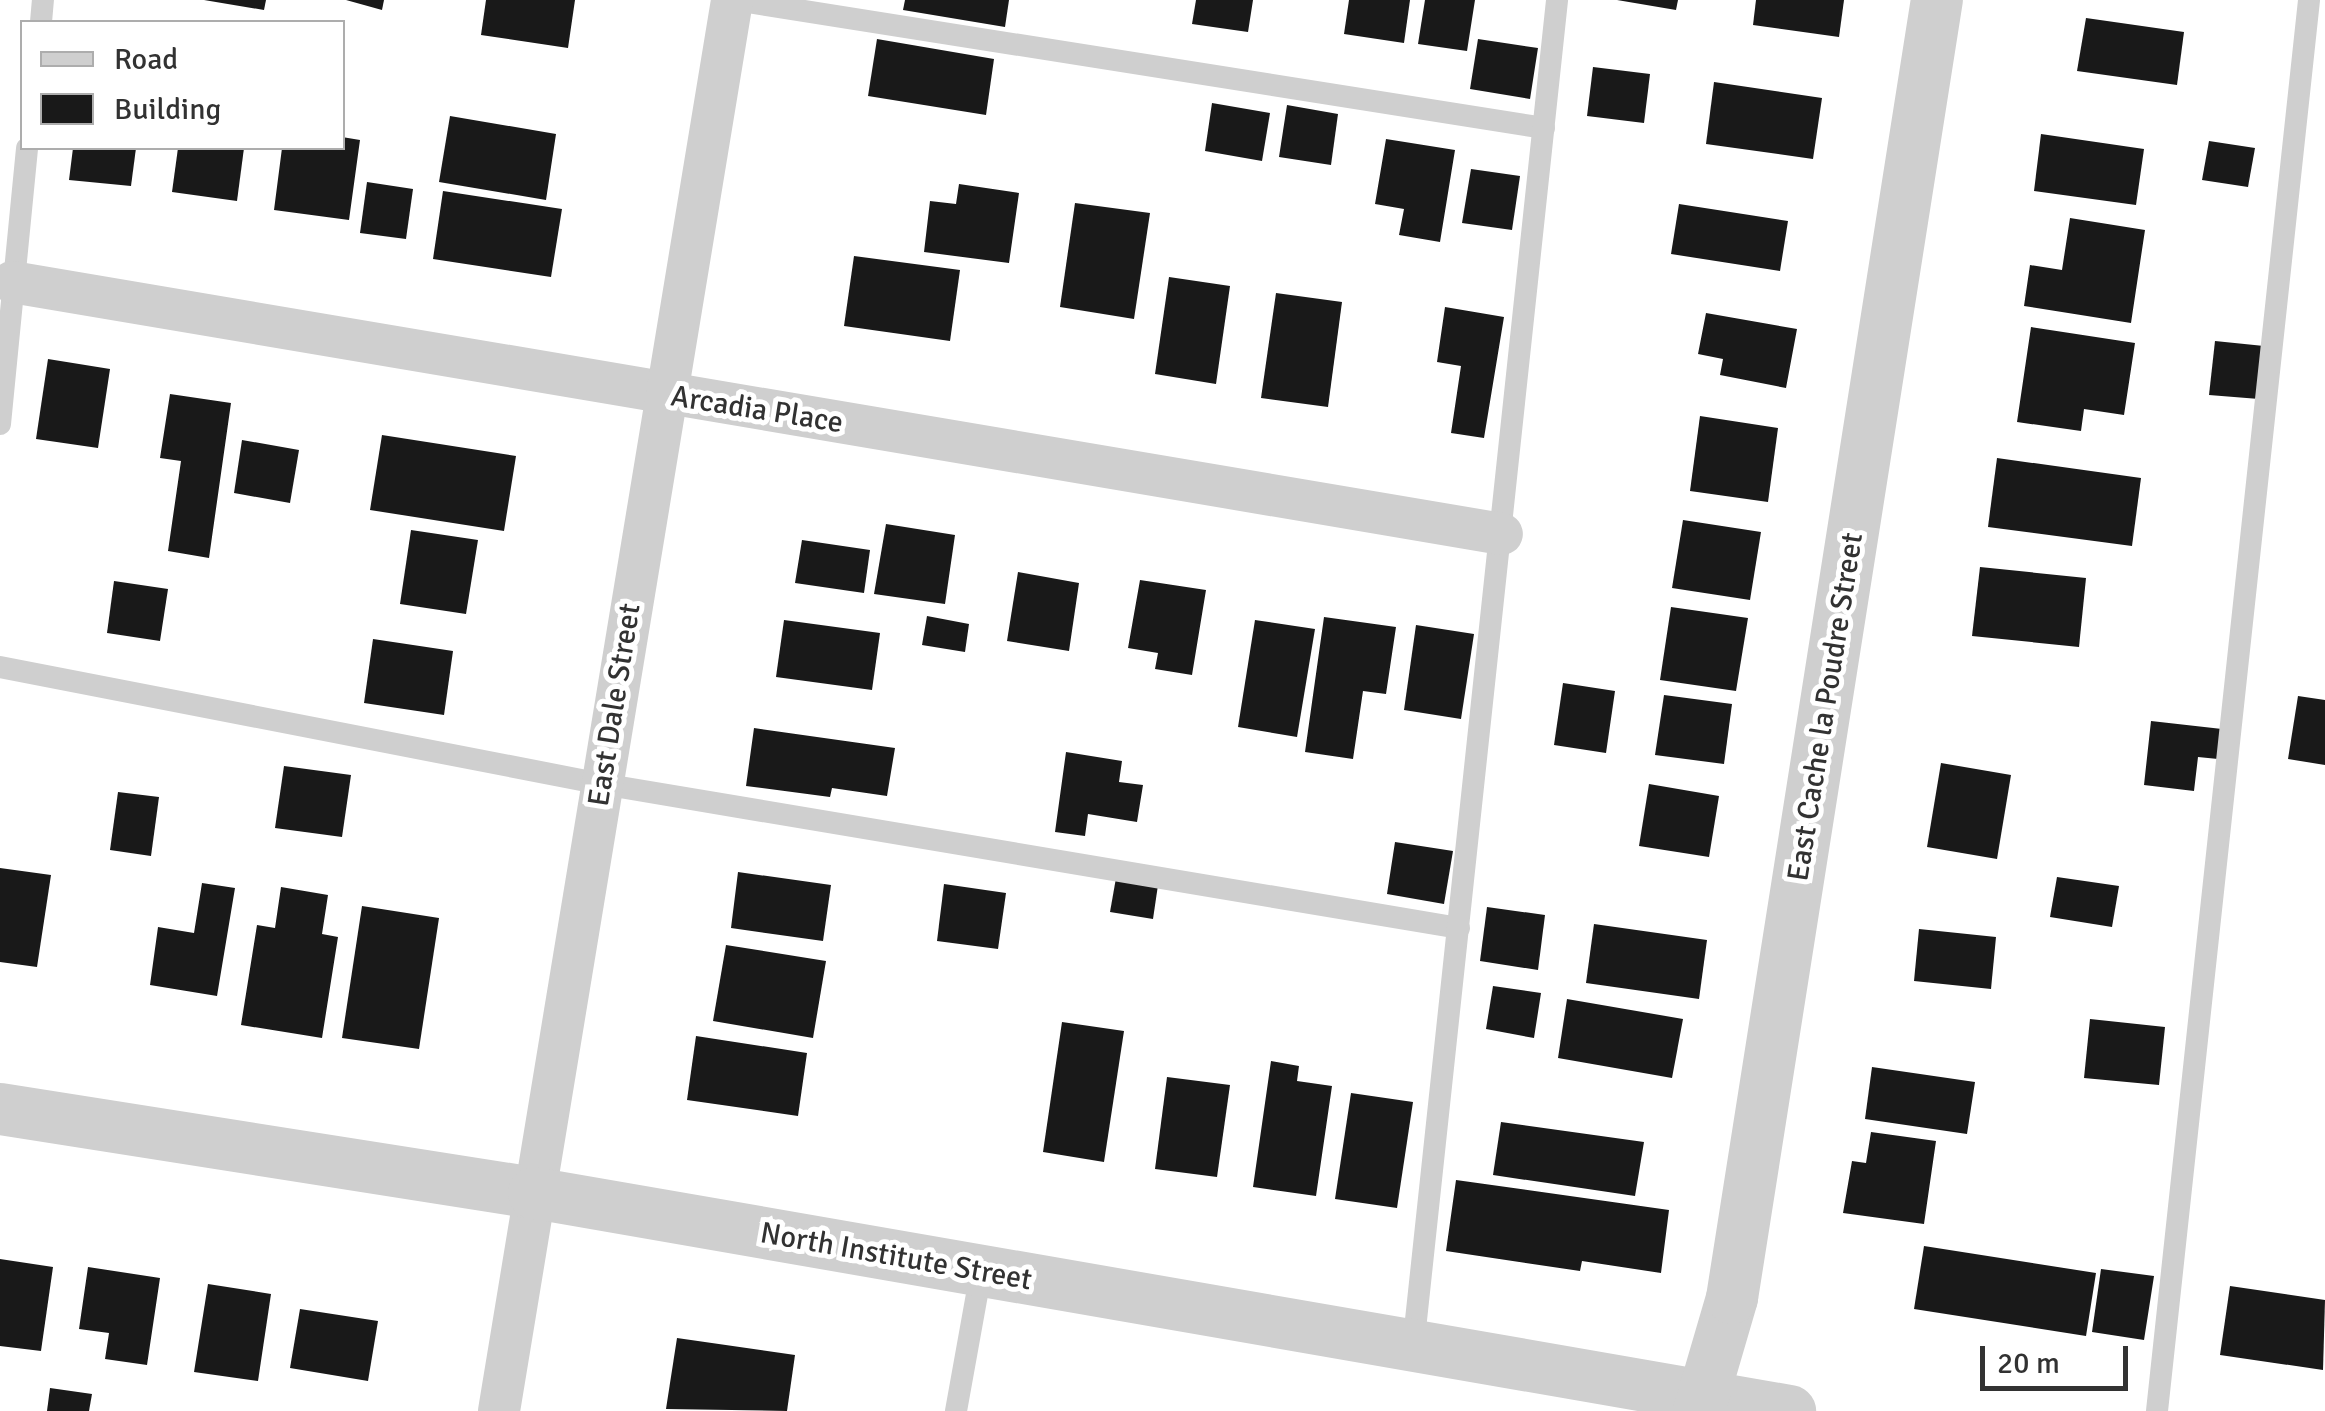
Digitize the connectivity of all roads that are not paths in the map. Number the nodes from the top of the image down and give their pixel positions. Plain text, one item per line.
1 (733, 0) edge
2 (1557, 0) edge
3 (1937, 0) edge
4 (2309, 0) edge
5 (1544, 128) junction
6 (27, 150) edge
7 (12, 282) junction
8 (666, 396) junction
9 (0, 424) edge
10 (1502, 534) junction
11 (0, 667) edge
12 (602, 784) junction
13 (1459, 928) junction
14 (0, 1109) edge
15 (534, 1192) junction
16 (981, 1272) junction
17 (1413, 1348) junction
18 (1702, 1404) edge
19 (499, 1411) edge
20 (956, 1411) edge
21 (1790, 1411) edge
22 (2158, 1411) edge

1 - 5 lane
1 - 8 street, East Dale Street
2 - 5 lane
3 - 18 street, East Cache la Poudre Street
4 - 22 lane
5 - 10 lane
6 - 7 lane
7 - 8 street, Arcadia Place
7 - 9 lane
8 - 10 street, Arcadia Place
8 - 12 street, East Dale Street
10 - 13 lane
11 - 12 lane
12 - 13 lane
12 - 15 street, East Dale Street
13 - 17 lane
14 - 15 street, North Institute Street
15 - 16 street, North Institute Street
15 - 19 street, East Dale Street
16 - 17 street, North Institute Street
16 - 20 lane
17 - 18 street, North Institute Street
18 - 21 street, North Institute Street

